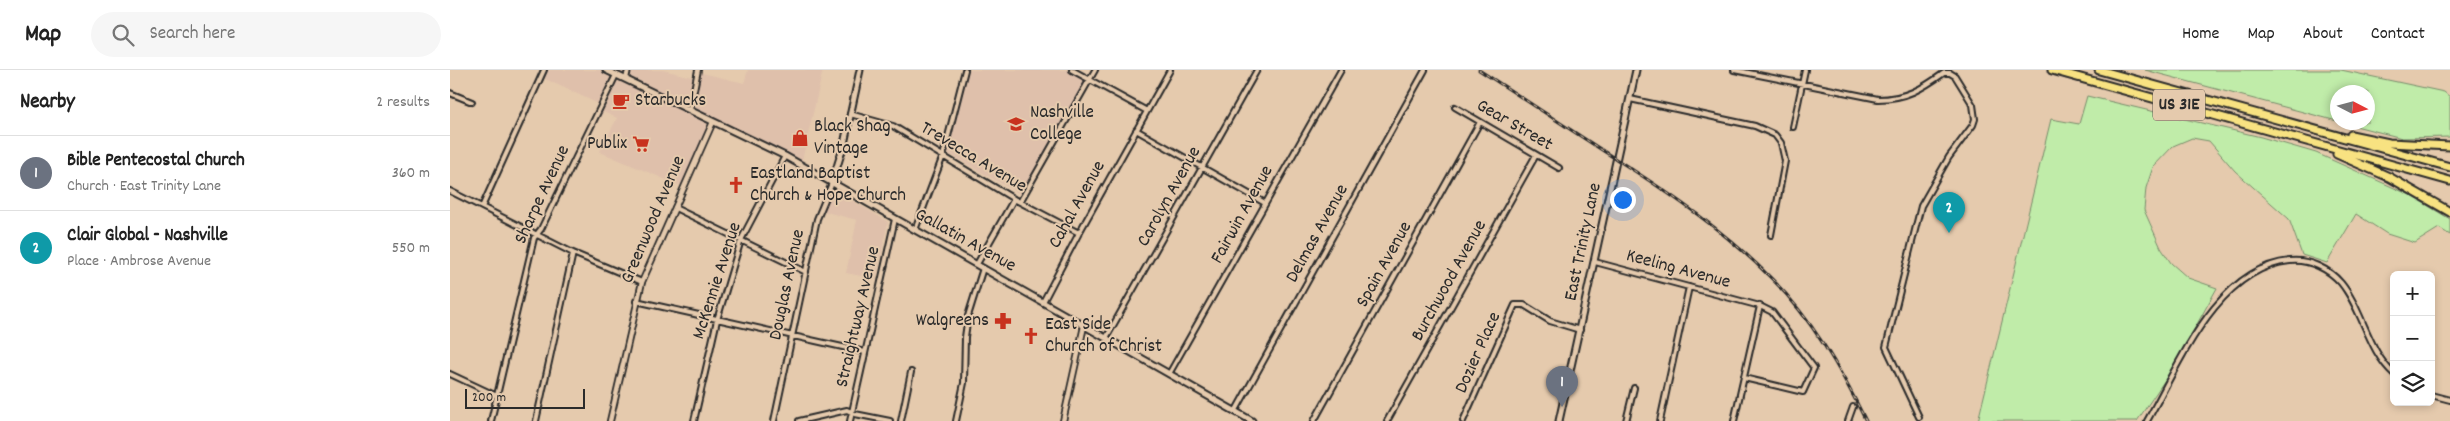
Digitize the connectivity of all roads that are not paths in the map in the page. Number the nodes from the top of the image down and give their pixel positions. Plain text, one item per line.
1 (544, 70) edge
2 (606, 70) edge
3 (628, 70) edge
4 (698, 70) edge
5 (860, 70) edge
6 (965, 70) edge
7 (1072, 70) edge
8 (1095, 70) edge
9 (1170, 70) edge
10 (1257, 70) edge
11 (1340, 70) edge
12 (1425, 70) edge
13 (1636, 70) edge
14 (1734, 70) edge
15 (1805, 70) edge
16 (2052, 70) edge
17 (2099, 70) edge
18 (616, 75) junction
19 (626, 79) junction
20 (1090, 80) junction
21 (1802, 84) junction
22 (450, 93) edge
23 (1630, 99) junction
24 (472, 102) dead end
25 (1455, 107) dead end
26 (690, 110) junction
27 (1147, 111) junction
28 (850, 114) junction
29 (2259, 114) junction
30 (713, 122) junction
31 (1480, 122) junction
32 (1793, 127) dead end
33 (1136, 130) junction
34 (2306, 142) junction
35 (2450, 146) edge
36 (1536, 155) junction
37 (785, 156) junction
38 (943, 156) junction
39 (1203, 167) junction
40 (2450, 167) edge
41 (1559, 168) dead end
42 (2450, 181) edge
43 (832, 183) junction
44 (450, 192) edge
45 (1014, 199) junction
46 (1020, 202) junction
47 (1265, 203) junction
48 (482, 207) junction
49 (675, 208) junction
50 (2450, 212) edge
51 (895, 219) junction
52 (914, 230) junction
53 (1079, 233) junction
54 (538, 234) junction
55 (1771, 235) dead end
56 (741, 240) junction
57 (574, 253) junction
58 (1595, 262) junction
59 (977, 264) junction
60 (983, 268) junction
61 (806, 272) junction
62 (642, 282) junction
63 (1690, 287) junction
64 (636, 300) junction
65 (1043, 302) junction
66 (1760, 306) junction
67 (717, 320) junction
68 (1084, 326) junction
69 (1580, 330) junction
70 (792, 335) junction
71 (1106, 338) junction
72 (865, 352) junction
73 (2390, 369) edge
74 (911, 372) dead end
75 (450, 374) edge
76 (1169, 374) junction
77 (1744, 378) junction
78 (1634, 388) dead end
79 (497, 396) junction
80 (2435, 396) edge
81 (2450, 400) edge
82 (1853, 407) dead end
83 (852, 412) junction
84 (1235, 412) junction
85 (1919, 417) dead end
86 (491, 421) edge
87 (536, 421) edge
88 (610, 421) edge
89 (694, 421) edge
90 (774, 421) edge
91 (799, 421) edge
92 (850, 421) edge
93 (890, 421) edge
94 (901, 421) edge
95 (956, 421) edge
96 (1063, 421) edge
97 (1252, 421) edge
98 (1314, 421) edge
99 (1387, 421) edge
100 (1463, 421) edge
101 (1559, 421) edge
102 (1626, 421) edge
103 (1660, 421) edge
104 (1734, 421) edge
105 (1848, 421) edge
106 (2147, 421) edge

1 - 48 street
2 - 18 main road, Gallatin Avenue
3 - 19 street
4 - 26 street
5 - 28 main road, Douglas Avenue
6 - 38 street
7 - 20 street
8 - 20 street
9 - 27 street, Cahal Avenue
10 - 39 street, Carolyn Avenue
11 - 47 street, Fairwin Avenue
12 - 84 street, Delmas Avenue
13 - 23 main road, East Trinity Lane
14 - 21 street
15 - 21 street
16 - 34 highway, US 31E
17 - 29 highway, US 31E
18 - 19 main road, Gallatin Avenue
18 - 54 street, Sharpe Avenue
19 - 26 main road, Gallatin Avenue
20 - 27 street
20 - 46 street
21 - 32 street
21 - 85 street
22 - 24 street
23 - 55 street
23 - 58 main road, East Trinity Lane
25 - 31 street, Gear Street
26 - 30 main road, Gallatin Avenue
27 - 33 street, Cahal Avenue
28 - 38 street, Trevecca Avenue
28 - 43 main road, Douglas Avenue
29 - 35 highway
29 - 40 highway, US 31E
30 - 37 main road, Gallatin Avenue
30 - 49 street, Greenwood Avenue
31 - 36 street, Gear Street
31 - 98 street, Spain Avenue
33 - 39 street
33 - 53 street, Cahal Avenue
34 - 42 highway, US 31E
34 - 50 highway
36 - 41 street, Gear Street
36 - 99 street, Burchwood Avenue
37 - 43 main road, Gallatin Avenue
37 - 56 street, McKennie Avenue
38 - 45 street, Trevecca Avenue
38 - 52 street
39 - 47 street
39 - 71 street, Carolyn Avenue
43 - 51 main road, Gallatin Avenue
43 - 61 street, Douglas Avenue
44 - 48 street
45 - 46 street, Trevecca Avenue
45 - 59 street
46 - 53 street, Trevecca Avenue
47 - 76 street, Fairwin Avenue
48 - 54 street
49 - 56 street
49 - 62 street, Greenwood Avenue
51 - 52 main road, Gallatin Avenue
51 - 72 street, Straightway Avenue
52 - 59 main road, Gallatin Avenue
53 - 65 street, Cahal Avenue
54 - 57 street
54 - 79 street, Sharpe Avenue
56 - 61 street
56 - 67 street, McKennie Avenue
57 - 62 street
57 - 87 street
58 - 63 street, Keeling Avenue
58 - 69 main road, East Trinity Lane
59 - 60 main road, Gallatin Avenue
60 - 65 main road, Gallatin Avenue
60 - 95 street
61 - 70 street, Douglas Avenue
62 - 64 street, Greenwood Avenue
63 - 66 street, Keeling Avenue
63 - 103 street
64 - 67 street
64 - 88 street, Greenwood Avenue
65 - 68 main road, Gallatin Avenue
66 - 77 street
66 - 77 street, Keeling Avenue
67 - 70 street
67 - 89 street, McKennie Avenue
68 - 71 main road, Gallatin Avenue
68 - 96 street
69 - 100 street, Dozier Place
69 - 101 main road, East Trinity Lane
70 - 72 street
70 - 90 street, Douglas Avenue
71 - 76 main road, Gallatin Avenue
72 - 83 street, Straightway Avenue
73 - 106 street
74 - 94 street
75 - 79 street
76 - 84 main road, Gallatin Avenue
77 - 104 street
78 - 102 street
79 - 86 street, Sharpe Avenue
80 - 81 street
82 - 105 street
83 - 91 street
83 - 92 street, Straightway Avenue
83 - 93 street
84 - 97 main road, Gallatin Avenue

